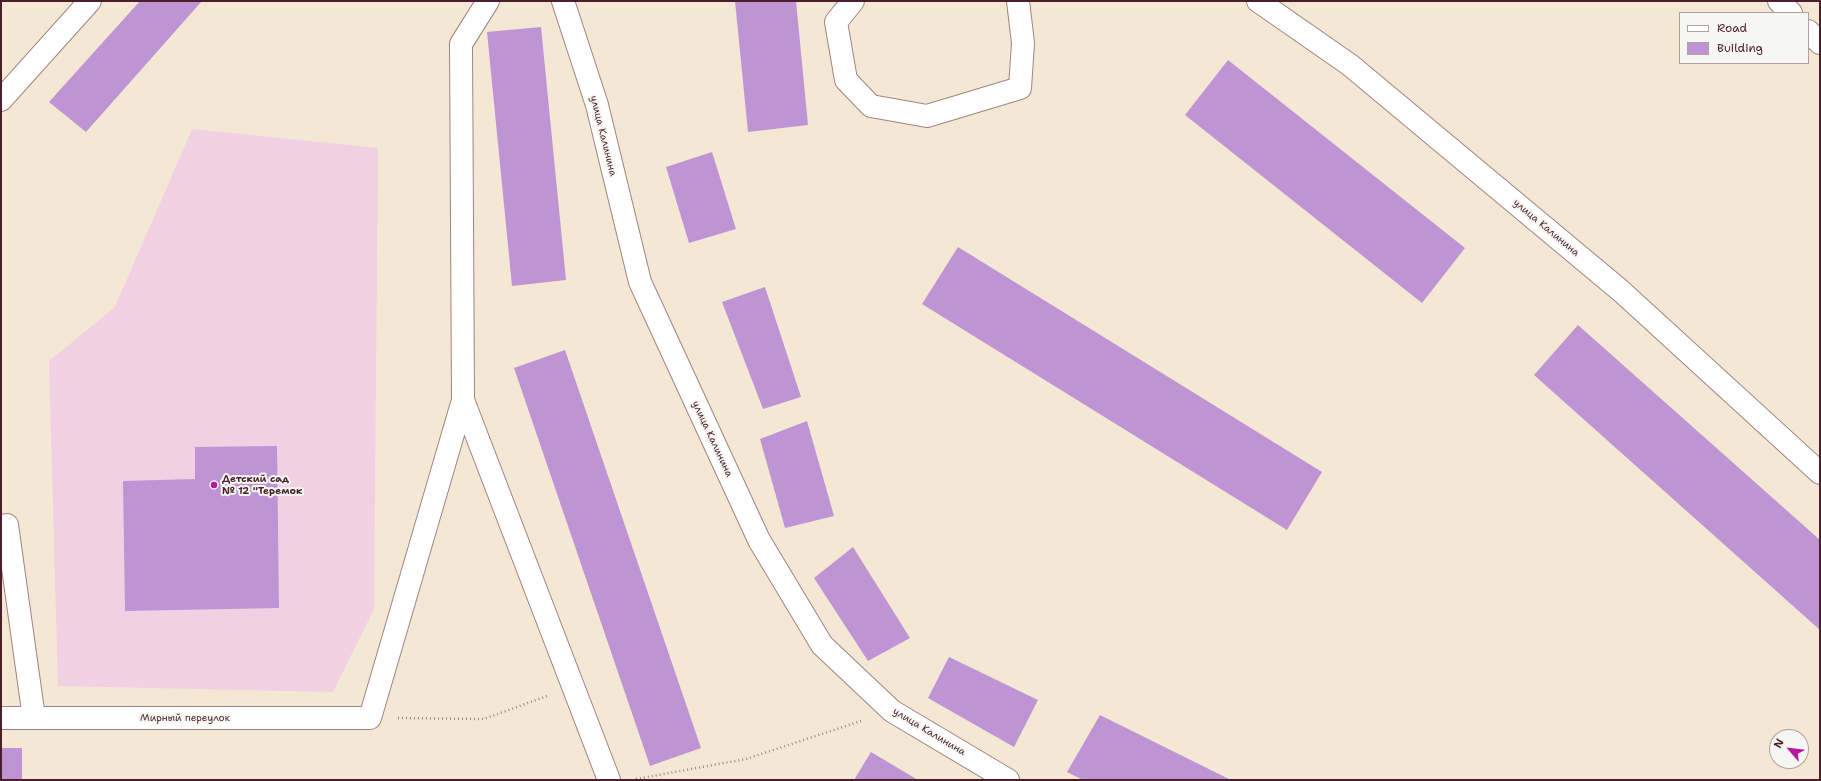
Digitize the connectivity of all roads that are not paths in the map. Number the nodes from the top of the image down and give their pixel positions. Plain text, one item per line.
1 (90, 1) edge
2 (488, 1) edge
3 (563, 1) edge
4 (852, 1) edge
5 (1018, 1) edge
6 (1258, 1) edge
7 (1779, 1) edge
8 (1790, 12) edge
9 (1809, 32) edge
10 (1820, 43) edge
11 (1, 100) edge
12 (463, 400) junction
13 (1820, 473) edge
14 (1, 526) edge
15 (1, 718) edge
16 (34, 718) junction
17 (610, 780) edge
18 (1008, 780) edge

1 - 11 street
2 - 12 street
3 - 18 street, улица Калинина
4 - 5 street
6 - 13 street, улица Калинина
7 - 8 street
9 - 10 street
12 - 16 street, Мирный переулок
12 - 17 street
14 - 16 street
15 - 16 street, Мирный переулок

